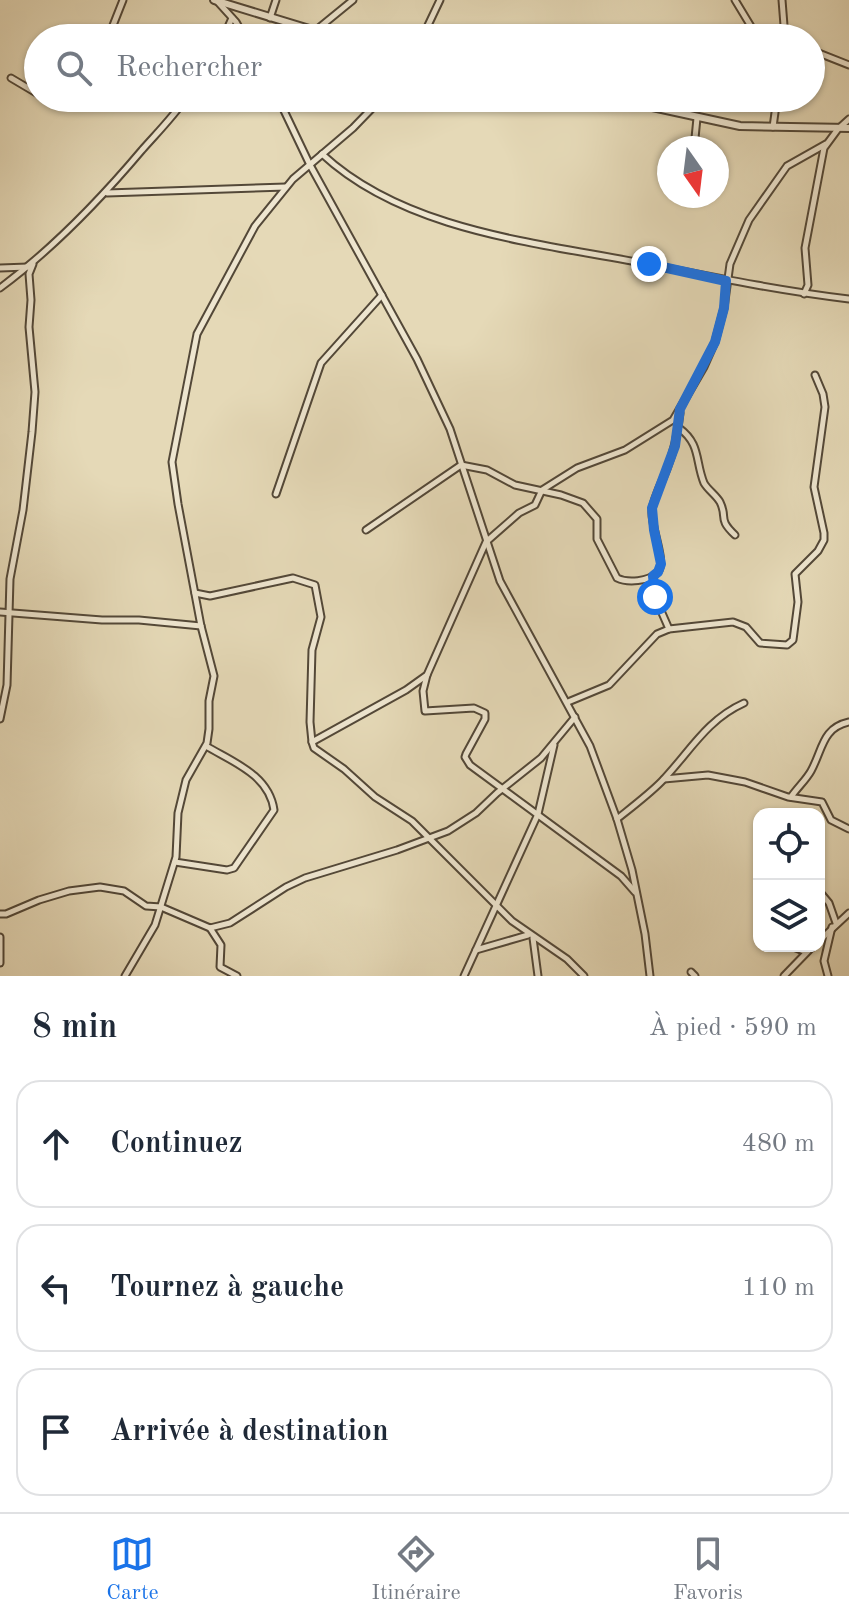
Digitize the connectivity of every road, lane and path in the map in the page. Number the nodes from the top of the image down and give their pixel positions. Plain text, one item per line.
1 (123, 0) edge
2 (215, 0) edge
3 (276, 0) edge
4 (353, 0) edge
5 (440, 0) edge
6 (735, 0) edge
7 (782, 0) edge
8 (232, 18) junction
9 (270, 18) junction
10 (114, 24) edge
11 (229, 24) edge
12 (236, 24) edge
13 (289, 24) edge
14 (324, 24) edge
15 (429, 24) edge
16 (750, 24) edge
17 (784, 24) edge
18 (825, 56) edge
19 (849, 65) edge
20 (11, 78) dead end
21 (24, 86) edge
22 (176, 112) edge
23 (285, 112) edge
24 (367, 112) edge
25 (671, 112) edge
26 (775, 112) edge
27 (697, 118) junction
28 (849, 119) edge
29 (773, 128) junction
30 (849, 128) edge
31 (838, 129) junction
32 (695, 136) edge
33 (826, 144) junction
34 (322, 154) junction
35 (310, 165) junction
36 (286, 187) junction
37 (106, 193) junction
38 (31, 265) junction
39 (0, 268) edge
40 (726, 281) junction
41 (0, 288) edge
42 (804, 294) junction
43 (382, 295) junction
44 (849, 299) edge
45 (815, 375) dead end
46 (680, 409) junction
47 (679, 428) junction
48 (461, 465) junction
49 (542, 490) junction
50 (276, 494) dead end
51 (366, 530) dead end
52 (735, 535) dead end
53 (486, 542) junction
54 (653, 576) junction
55 (194, 592) junction
56 (0, 612) edge
57 (9, 614) junction
58 (201, 626) junction
59 (669, 629) junction
60 (0, 652) edge
61 (8, 660) junction
62 (427, 675) junction
63 (568, 702) junction
64 (744, 703) dead end
65 (575, 717) junction
66 (0, 719) edge
67 (849, 722) edge
68 (312, 742) junction
69 (554, 744) junction
70 (206, 746) junction
71 (664, 779) junction
72 (502, 789) junction
73 (791, 797) junction
74 (538, 814) junction
75 (617, 819) junction
76 (849, 829) edge
77 (431, 838) junction
78 (175, 862) junction
79 (638, 895) junction
80 (825, 899) edge
81 (496, 906) junction
82 (161, 907) junction
83 (849, 913) edge
84 (0, 914) edge
85 (834, 926) junction
86 (210, 928) junction
87 (825, 935) edge
88 (531, 936) junction
89 (0, 937) edge
90 (475, 950) junction
91 (806, 952) edge
92 (0, 963) edge
93 (125, 976) edge
94 (237, 976) edge
95 (464, 976) edge
96 (538, 976) edge
97 (584, 976) edge
98 (650, 976) edge
99 (784, 976) edge
100 (828, 976) edge

1 - 10 street
2 - 8 street
2 - 9 street
3 - 9 street
4 - 14 street
5 - 15 street
6 - 16 street
7 - 17 street
8 - 11 street
8 - 12 street
9 - 13 street
18 - 19 street
20 - 21 street
22 - 37 street
23 - 35 street
24 - 34 street
25 - 27 street
26 - 29 street
27 - 29 street
27 - 32 street
28 - 31 street
29 - 31 street
30 - 31 street
31 - 33 street
33 - 40 street
33 - 42 street
34 - 35 street
34 - 40 street
35 - 36 street
35 - 43 street
36 - 37 street
36 - 55 street
37 - 38 street
38 - 39 street
38 - 41 street
38 - 57 street
40 - 42 street
40 - 46 street
42 - 44 street
43 - 48 street
43 - 50 street
45 - 59 street
46 - 47 street
46 - 49 street
47 - 52 street
47 - 54 street
48 - 49 street
48 - 51 street
48 - 53 street
49 - 53 street
49 - 54 street
53 - 62 street
53 - 63 street
54 - 59 street
55 - 58 street
55 - 68 street
56 - 57 street
57 - 58 street
57 - 61 street
58 - 70 street
59 - 63 street
60 - 61 street
61 - 66 street
62 - 68 street
62 - 72 street
63 - 65 street
64 - 71 street
65 - 69 street
65 - 75 street
67 - 73 street
68 - 77 street
69 - 72 street
69 - 74 street
70 - 78 street
70 - 78 street
71 - 73 street
71 - 75 street
72 - 74 street
72 - 77 street
73 - 76 street
74 - 79 street
74 - 81 street
75 - 79 street
77 - 81 street
77 - 86 street
78 - 82 street
79 - 98 street
80 - 85 street
81 - 88 street
81 - 90 street
82 - 84 street
82 - 86 street
82 - 93 street
83 - 85 street
85 - 87 street
85 - 100 street
86 - 94 street
88 - 90 street
88 - 96 street
88 - 97 street
89 - 92 street
90 - 95 street
91 - 99 street

